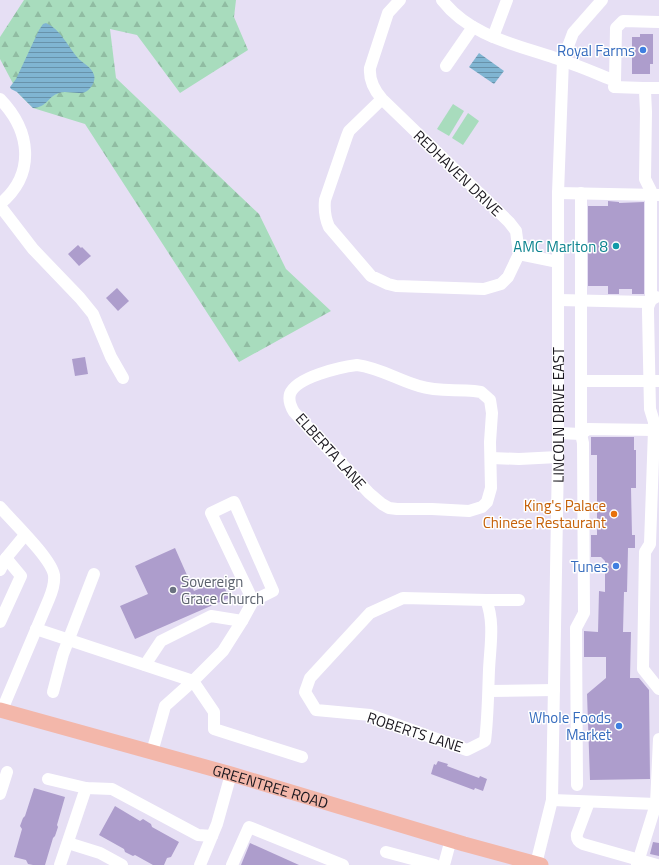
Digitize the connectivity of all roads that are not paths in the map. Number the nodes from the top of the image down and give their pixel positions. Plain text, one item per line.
1 (400, 0) edge
2 (442, 0) edge
3 (507, 0) edge
4 (602, 0) edge
5 (659, 22) edge
6 (473, 27) junction
7 (493, 37) junction
8 (563, 60) junction
9 (446, 66) dead end
10 (615, 81) junction
11 (643, 88) junction
12 (659, 88) edge
13 (0, 99) edge
14 (382, 99) junction
15 (558, 193) junction
16 (581, 193) junction
17 (655, 195) edge
18 (0, 205) edge
19 (519, 254) junction
20 (558, 262) junction
21 (655, 298) edge
22 (559, 300) junction
23 (581, 301) junction
24 (654, 312) edge
25 (123, 378) dead end
26 (581, 381) junction
27 (654, 381) edge
28 (654, 430) junction
29 (558, 433) junction
30 (581, 434) junction
31 (558, 457) junction
32 (491, 458) junction
33 (0, 507) edge
34 (24, 535) junction
35 (655, 544) edge
36 (6, 558) junction
37 (0, 570) edge
38 (94, 574) dead end
39 (486, 600) junction
40 (519, 600) dead end
41 (253, 601) junction
42 (242, 621) junction
43 (0, 622) edge
44 (36, 629) junction
45 (555, 634) junction
46 (576, 635) junction
47 (69, 640) junction
48 (146, 665) junction
49 (193, 681) junction
50 (659, 689) edge
51 (554, 690) junction
52 (489, 691) junction
53 (53, 692) dead end
54 (1, 710) edge
55 (659, 739) edge
56 (152, 752) junction
57 (302, 757) dead end
58 (7, 772) dead end
59 (231, 774) junction
60 (48, 779) dead end
61 (577, 785) dead end
62 (86, 788) junction
63 (0, 794) edge
64 (552, 800) junction
65 (589, 802) junction
66 (656, 811) edge
67 (654, 830) edge
68 (212, 836) junction
69 (450, 839) junction
70 (68, 843) junction
71 (386, 852) dead end
72 (638, 862) edge
73 (62, 865) edge
74 (122, 865) edge
75 (200, 865) edge
76 (232, 865) edge
77 (343, 865) edge
78 (435, 865) edge
79 (444, 865) edge
80 (537, 865) edge
81 (657, 865) edge

1 - 14 street, REDHAVEN DRIVE
2 - 6 street
3 - 7 street
4 - 8 street, LINCOLN DRIVE EAST
5 - 10 street
6 - 7 street
6 - 9 street
7 - 8 street
8 - 10 street
8 - 15 street, LINCOLN DRIVE EAST
10 - 11 street
11 - 12 street
11 - 17 street
13 - 18 street
14 - 19 street, REDHAVEN DRIVE
14 - 19 street
15 - 16 street
15 - 20 street, LINCOLN DRIVE EAST
16 - 17 street
16 - 23 street
17 - 21 street
18 - 25 street
19 - 20 street
20 - 22 street, LINCOLN DRIVE EAST
21 - 23 street
21 - 24 street
22 - 23 street
22 - 29 street, LINCOLN DRIVE EAST
23 - 26 street
24 - 27 street
26 - 27 street
26 - 30 street
27 - 28 street
28 - 30 street
28 - 35 street
29 - 30 street
29 - 31 street, LINCOLN DRIVE EAST
30 - 46 street
31 - 32 street
31 - 45 street, LINCOLN DRIVE EAST
32 - 32 street, ELBERTA LANE
33 - 34 street
34 - 36 street
34 - 44 street
35 - 50 street
36 - 37 street
36 - 43 street
38 - 47 street
39 - 40 street
39 - 52 street, ROBERTS LANE
39 - 52 street, ROBERTS LANE
41 - 41 street
41 - 42 street
42 - 48 street
42 - 49 street
44 - 47 street
44 - 54 street
45 - 46 street
45 - 51 street, LINCOLN DRIVE EAST
46 - 61 street
47 - 48 street
47 - 53 street
48 - 49 street
49 - 56 street
49 - 57 street
51 - 52 street
51 - 64 street, LINCOLN DRIVE EAST
54 - 56 main road, GREENTREE ROAD
55 - 66 street
56 - 59 main road, GREENTREE ROAD
58 - 63 street
59 - 68 street
59 - 69 main road, GREENTREE ROAD
60 - 62 street
62 - 68 street
62 - 70 street
64 - 65 street
64 - 80 street, LINCOLN DRIVE EAST
65 - 66 street
65 - 72 street
66 - 67 street
67 - 72 street
68 - 75 street
69 - 79 street
69 - 80 main road, GREENTREE ROAD
70 - 73 street
70 - 74 street
71 - 78 street
72 - 81 street
76 - 77 street

